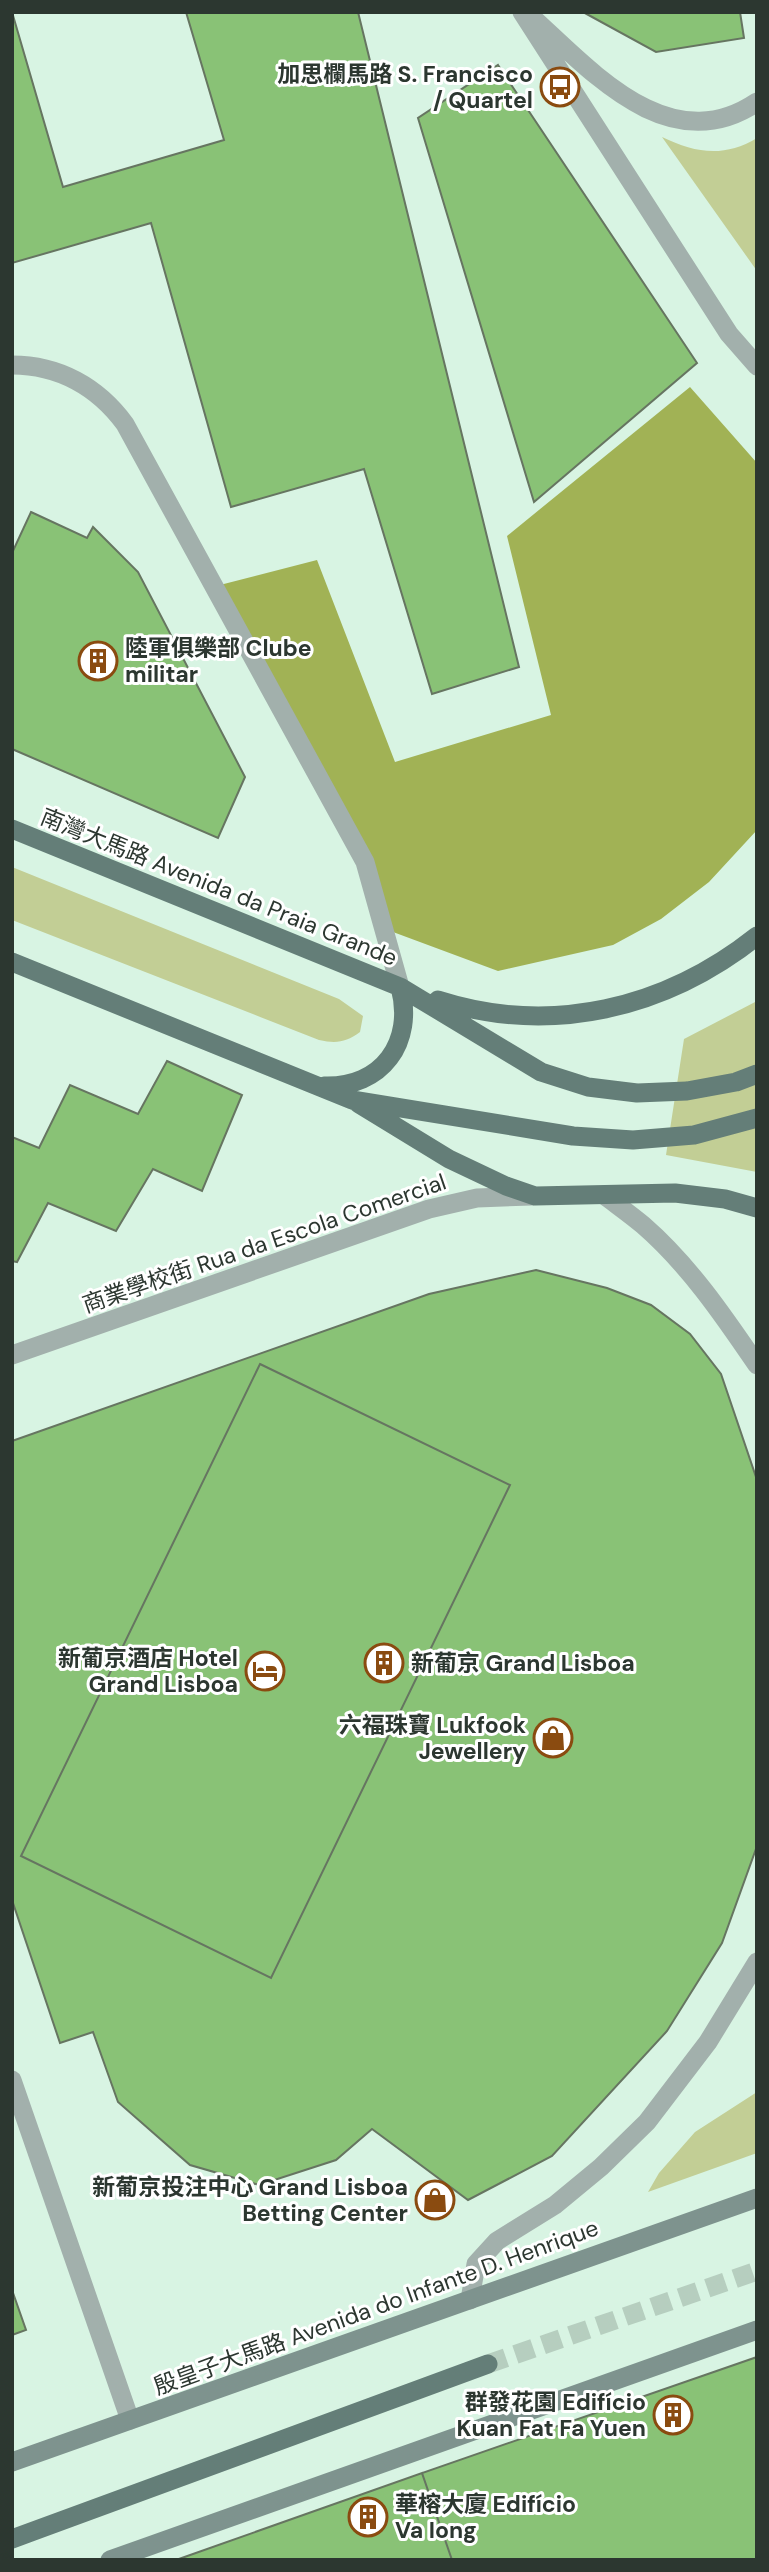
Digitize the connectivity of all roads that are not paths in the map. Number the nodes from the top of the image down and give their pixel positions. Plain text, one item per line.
1 (524, 12) edge
2 (757, 102) edge
3 (12, 365) edge
4 (757, 366) edge
5 (12, 830) edge
6 (757, 936) edge
7 (12, 962) edge
8 (404, 989) junction
9 (757, 1074) edge
10 (311, 1083) junction
11 (352, 1100) junction
12 (757, 1118) edge
13 (604, 1195) junction
14 (535, 1196) junction
15 (757, 1208) edge
16 (12, 1355) edge
17 (757, 1365) edge
18 (757, 1962) edge
19 (12, 2080) edge
20 (757, 2198) edge
21 (470, 2300) junction
22 (757, 2330) edge
23 (488, 2364) tunnel mouth
24 (130, 2420) junction
25 (12, 2462) edge
26 (12, 2539) edge
27 (110, 2560) edge

1 - 2 street
1 - 4 street
3 - 8 street
5 - 8 main road, 南灣大馬路 Avenida da Praia Grande
6 - 8 main road
7 - 10 main road
8 - 9 main road
8 - 10 main road
10 - 11 main road
11 - 12 main road
11 - 14 main road
13 - 14 main road
13 - 15 main road
13 - 17 street
14 - 16 street, 商業學校街 Rua da Escola Comercial
18 - 21 street
19 - 24 street
20 - 21 main road, 殷皇子大馬路 Avenida do Infante D. Henrique
21 - 24 main road, 殷皇子大馬路 Avenida do Infante D. Henrique
22 - 27 main road
23 - 26 main road
24 - 25 main road, 殷皇子大馬路 Avenida do Infante D. Henrique

